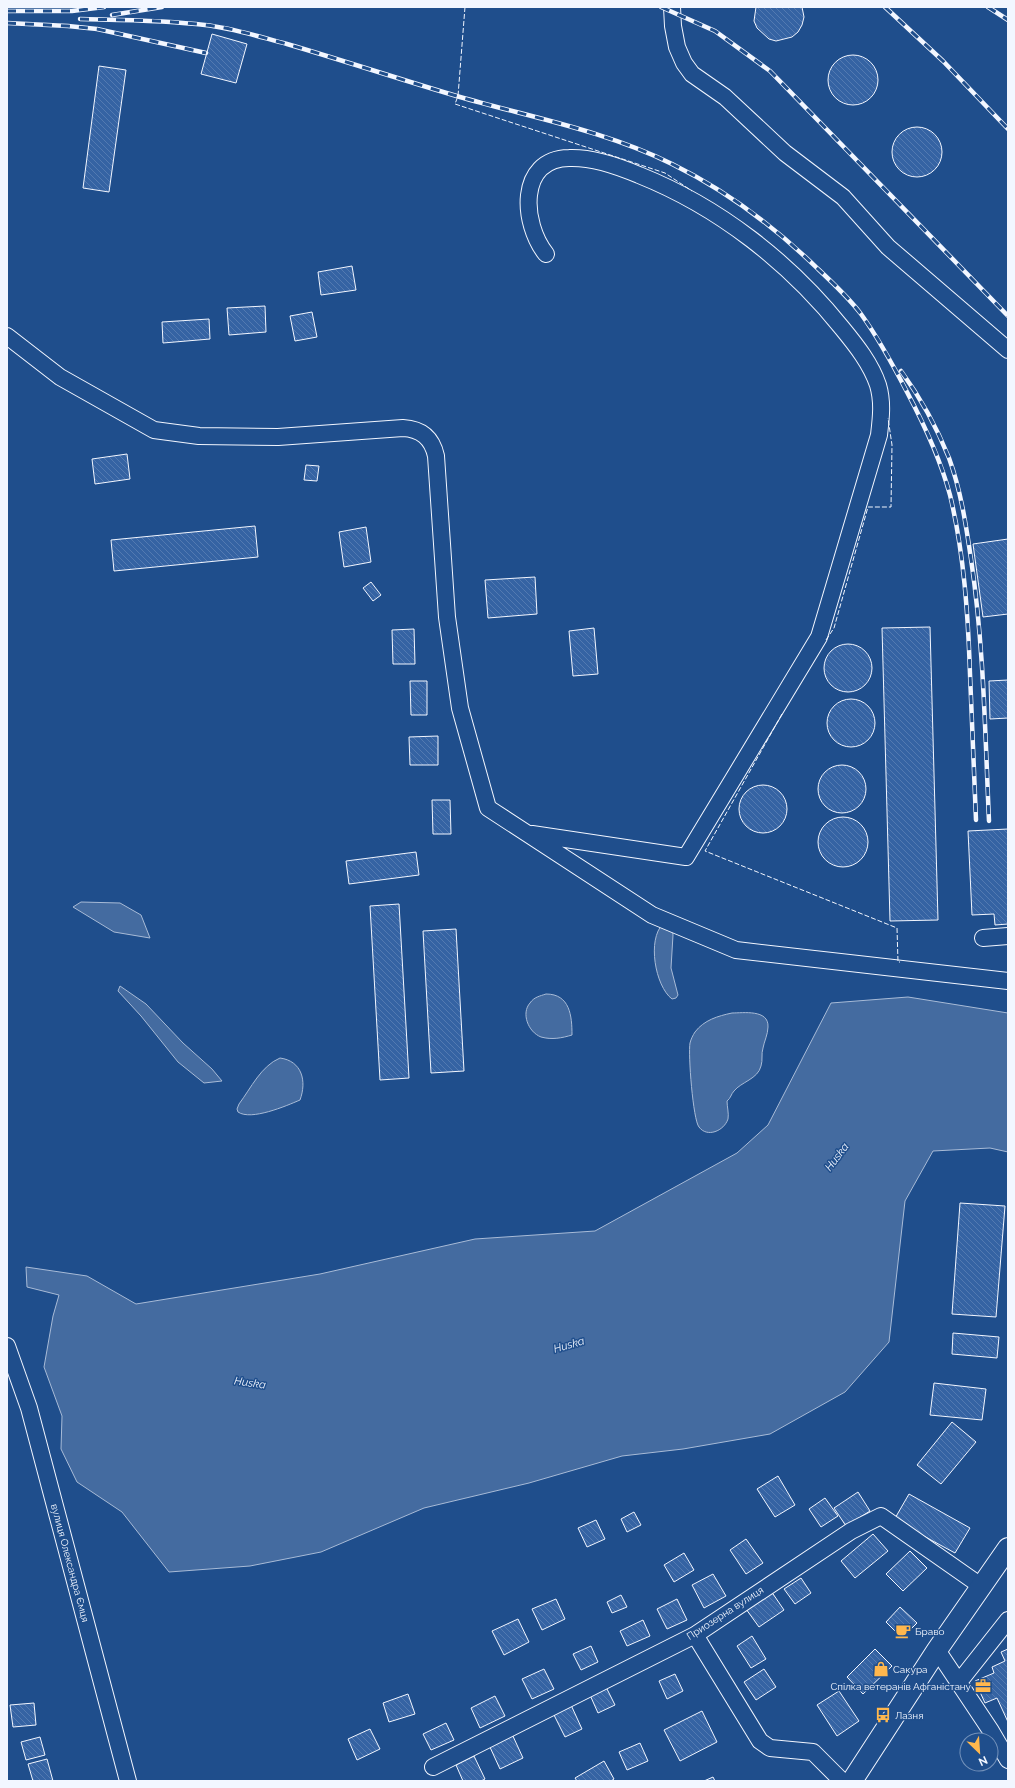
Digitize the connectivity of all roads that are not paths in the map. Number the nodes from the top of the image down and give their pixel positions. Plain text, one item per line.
1 (672, 7) edge
2 (546, 254) dead end
3 (7, 336) edge
4 (1008, 350) edge
5 (526, 833) junction
6 (1008, 936) edge
7 (983, 938) dead end
8 (1008, 981) edge
9 (7, 1346) edge
10 (1008, 1548) edge
11 (982, 1586) junction
12 (1008, 1620) edge
13 (694, 1635) junction
14 (937, 1650) junction
15 (959, 1682) junction
16 (1008, 1760) edge
17 (433, 1767) dead end
18 (128, 1781) edge
19 (842, 1781) edge
20 (852, 1781) edge

1 - 4 street
2 - 5 street
3 - 5 street
5 - 8 street
6 - 7 street
9 - 18 street, вулиця Олександра Ємця
10 - 11 main road
11 - 13 street, Приозерна вулиця
11 - 14 main road
12 - 15 street
13 - 17 street, Приозерна вулиця
13 - 19 street
14 - 15 street
14 - 20 main road
15 - 16 street

